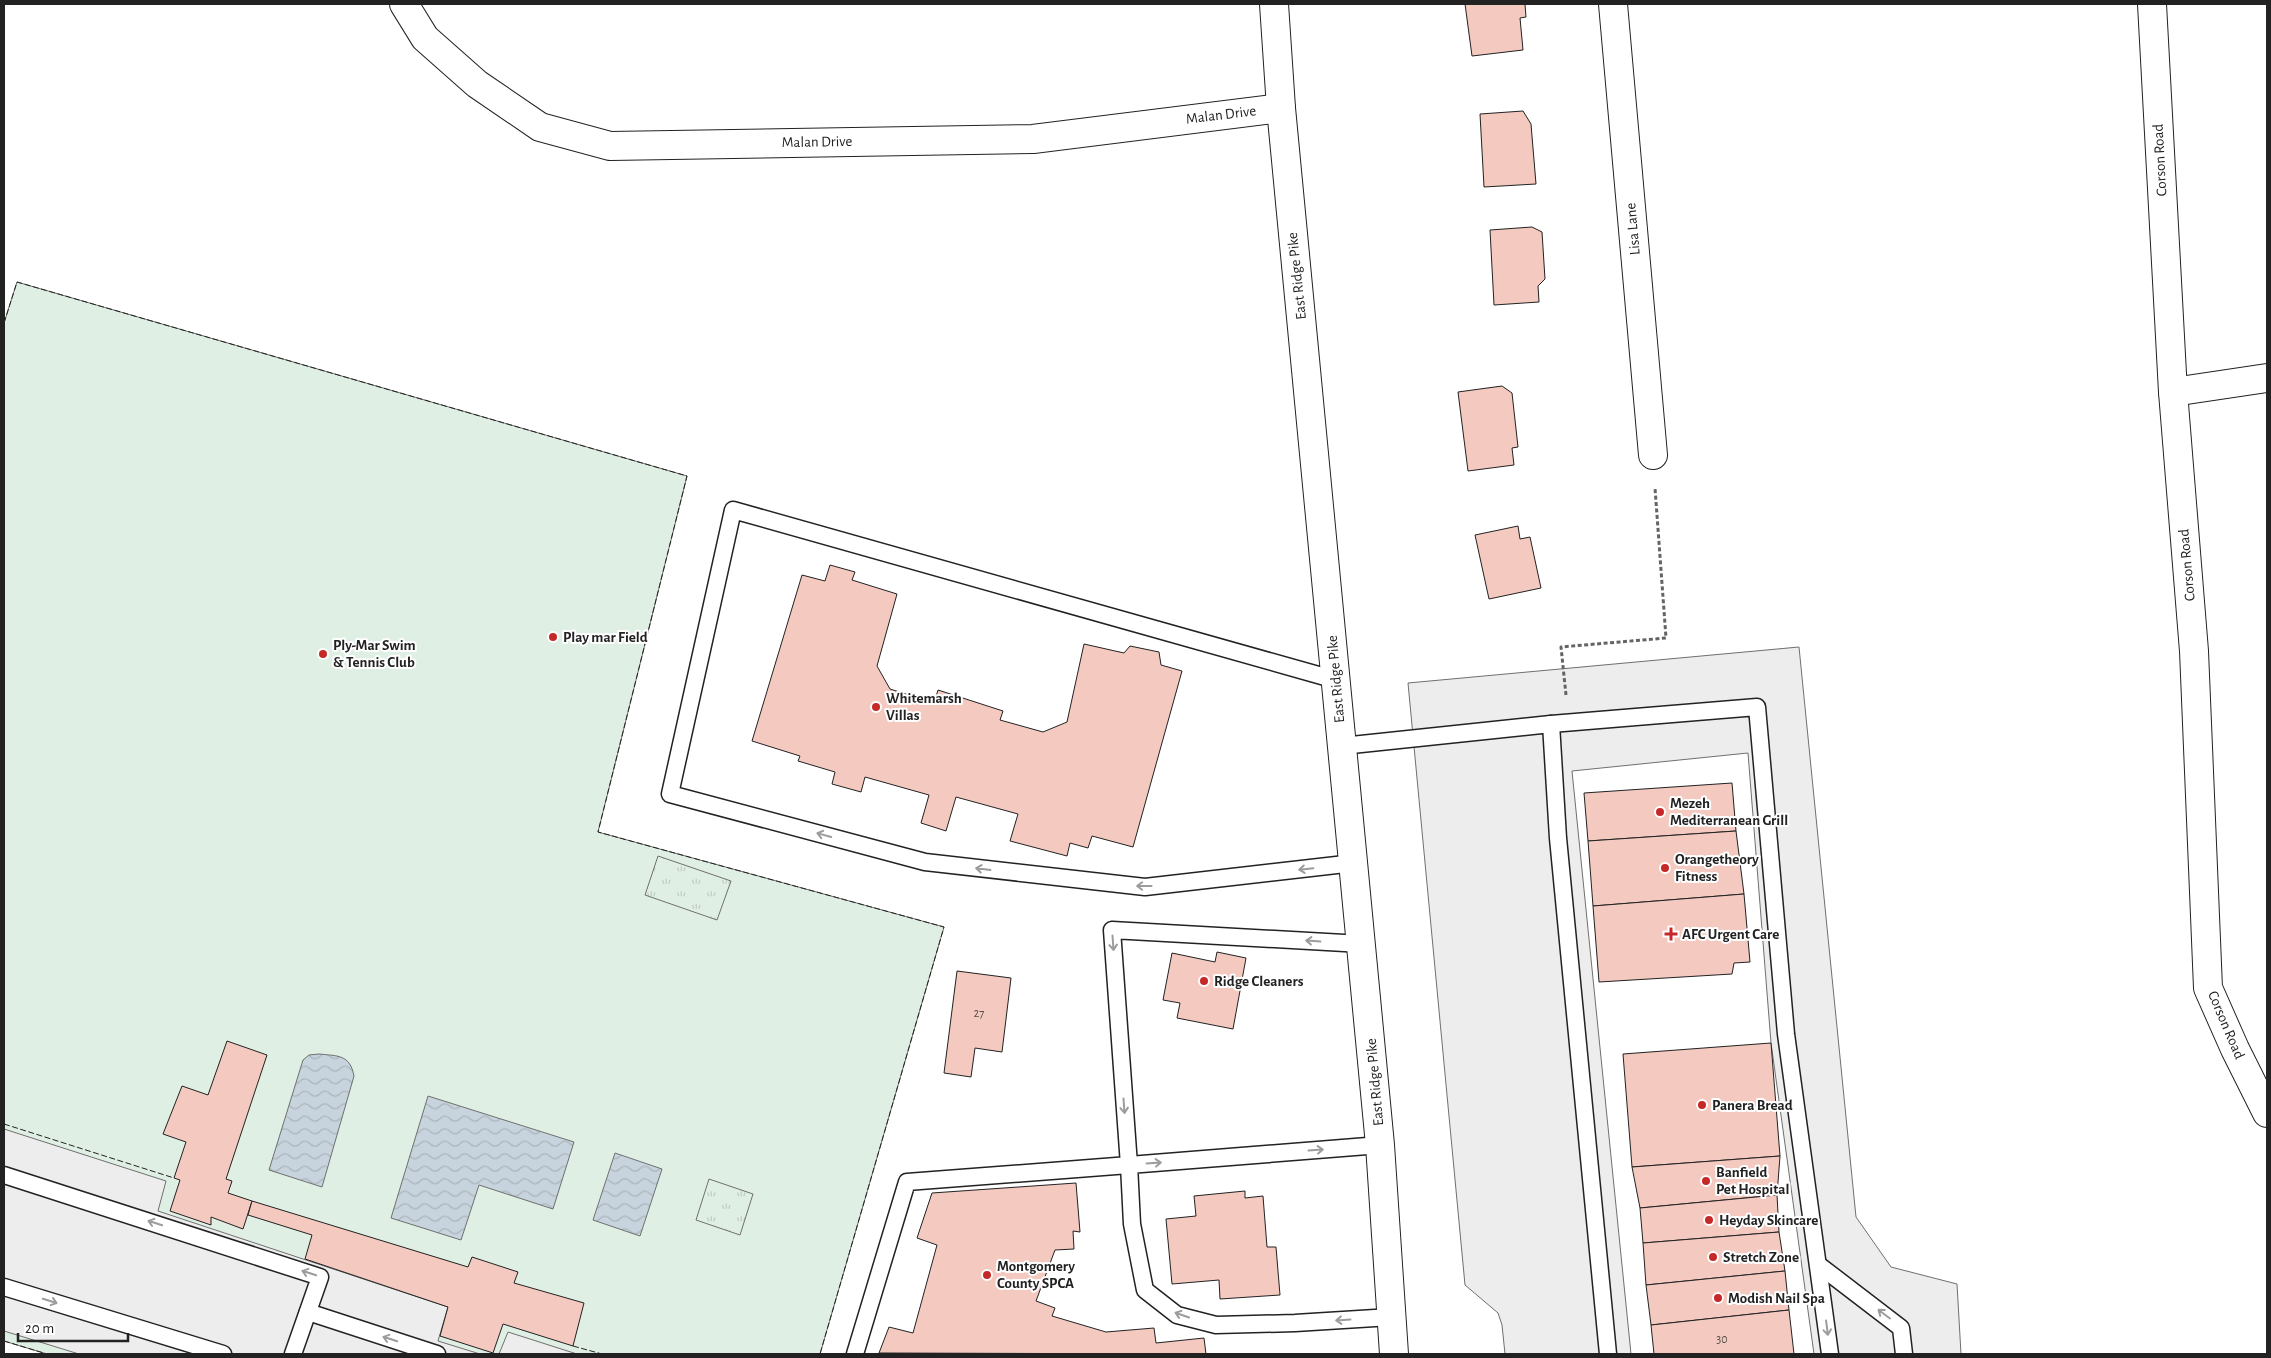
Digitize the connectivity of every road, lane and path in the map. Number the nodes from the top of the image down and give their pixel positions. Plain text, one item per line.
1 (404, 4) edge
2 (1274, 4) edge
3 (1613, 4) edge
4 (2152, 4) edge
5 (1281, 108) junction
6 (2267, 378) edge
7 (2173, 392) junction
8 (1652, 455) joint
9 (1336, 680) junction
10 (1571, 722) junction
11 (1551, 724) junction
12 (1342, 746) junction
13 (1354, 863) junction
14 (1362, 944) junction
15 (2267, 1113) edge
16 (1380, 1145) junction
17 (1129, 1165) junction
18 (4, 1175) edge
19 (1820, 1266) junction
20 (4, 1287) edge
21 (308, 1312) junction
22 (1392, 1316) junction
23 (223, 1354) edge
24 (293, 1354) edge
25 (437, 1354) edge
26 (855, 1354) edge
27 (1394, 1354) edge
28 (1608, 1354) edge
29 (1830, 1354) edge
30 (1904, 1354) edge

1 - 5 street, Malan Drive
2 - 5 street, East Ridge Pike
3 - 8 street, Lisa Lane
4 - 7 street, Corson Road
5 - 9 street, East Ridge Pike
6 - 7 street
7 - 15 street, Corson Road
8 - 10 path
9 - 12 street, East Ridge Pike
13 -> 9 lane
10 - 11 lane
10 - 19 lane
11 - 12 lane
11 - 28 lane
12 - 13 street, East Ridge Pike
13 - 14 street, East Ridge Pike
14 - 16 street, East Ridge Pike
14 -> 17 lane
17 -> 16 lane
16 - 22 street, East Ridge Pike
22 -> 17 lane
17 - 26 lane
21 -> 18 lane
19 -> 29 lane
30 -> 19 lane
20 -> 23 lane
21 - 24 lane
25 -> 21 lane
22 - 27 street, East Ridge Pike

